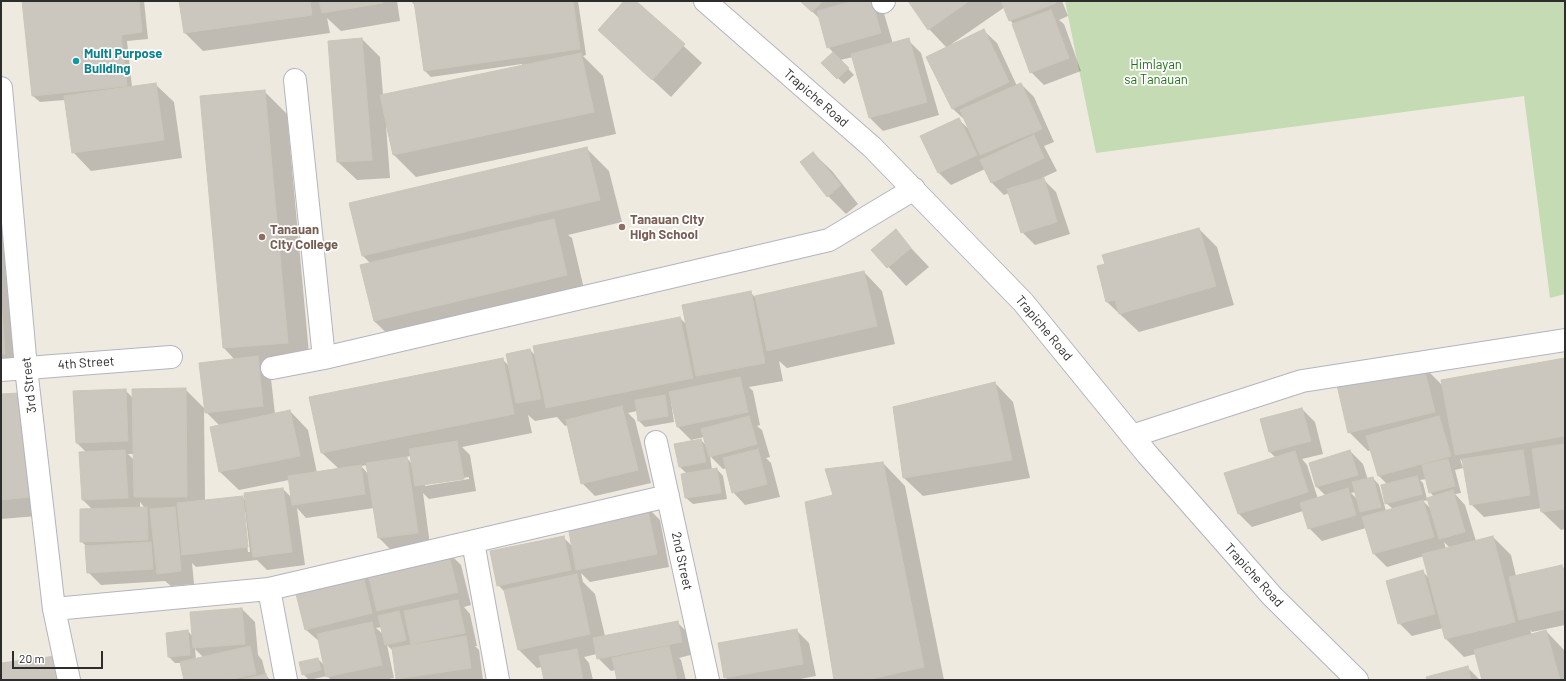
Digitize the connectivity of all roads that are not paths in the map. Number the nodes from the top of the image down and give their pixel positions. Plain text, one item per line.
1 (705, 1) edge
2 (296, 80) dead end
3 (1, 88) edge
4 (914, 189) junction
5 (1565, 340) edge
6 (171, 357) dead end
7 (324, 358) junction
8 (26, 368) junction
9 (272, 368) dead end
10 (1, 370) edge
11 (1132, 436) junction
12 (656, 442) dead end
13 (668, 496) junction
14 (473, 542) junction
15 (268, 589) junction
16 (54, 609) junction
17 (1354, 679) edge
18 (69, 680) edge
19 (286, 680) edge
20 (498, 680) edge
21 (708, 680) edge

1 - 4 street, Trapiche Road
2 - 7 street
3 - 8 street, 3rd Street
4 - 7 street
4 - 11 street, Trapiche Road
5 - 11 street
6 - 8 street, 4th Street
7 - 9 street
8 - 10 street, 4th Street
8 - 16 street, 3rd Street
11 - 17 street, Trapiche Road
12 - 13 street, 2nd Street
13 - 14 street
13 - 21 street, 2nd Street
14 - 15 street
14 - 20 street
15 - 16 street
15 - 19 street
16 - 18 street, 3rd Street

